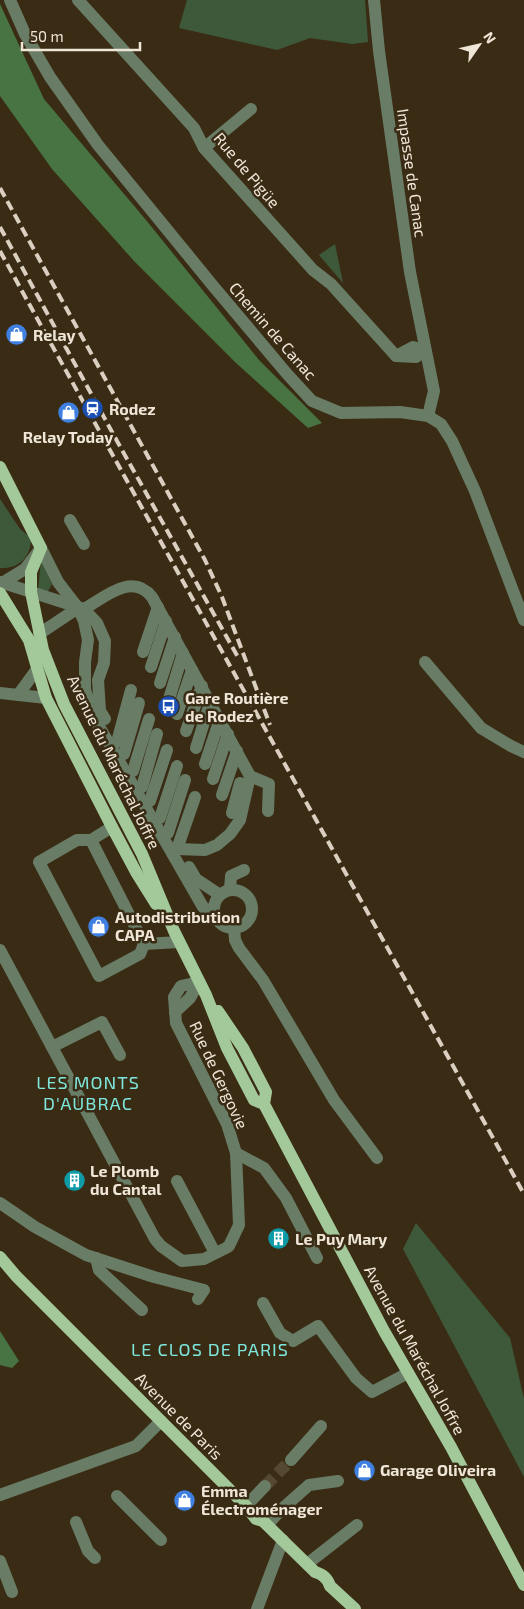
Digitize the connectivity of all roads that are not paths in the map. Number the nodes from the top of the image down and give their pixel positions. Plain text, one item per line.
1 (10, 0) edge
2 (78, 0) edge
3 (374, 0) edge
4 (251, 109) dead end
5 (204, 148) junction
6 (425, 350) junction
7 (428, 416) junction
8 (0, 467) edge
9 (70, 520) dead end
10 (84, 544) dead end
11 (41, 548) junction
12 (1, 586) edge
13 (30, 592) junction
14 (520, 599) edge
15 (158, 607) junction
16 (81, 609) junction
17 (524, 620) edge
18 (166, 621) junction
19 (39, 634) junction
20 (175, 637) junction
21 (143, 652) dead end
22 (184, 653) junction
23 (426, 662) dead end
24 (151, 667) dead end
25 (37, 669) junction
26 (192, 670) junction
27 (160, 683) dead end
28 (202, 686) junction
29 (131, 690) dead end
30 (0, 693) edge
31 (18, 695) junction
32 (46, 698) junction
33 (169, 699) dead end
34 (139, 703) dead end
35 (210, 703) junction
36 (177, 714) dead end
37 (149, 719) dead end
38 (220, 719) junction
39 (186, 731) dead end
40 (157, 734) dead end
41 (228, 734) junction
42 (117, 742) junction
43 (196, 748) dead end
44 (167, 750) dead end
45 (237, 751) junction
46 (524, 752) edge
47 (124, 754) junction
48 (205, 764) dead end
49 (177, 766) dead end
50 (133, 771) junction
51 (248, 771) junction
52 (213, 779) dead end
53 (185, 780) dead end
54 (142, 787) junction
55 (222, 796) dead end
56 (195, 797) dead end
57 (150, 801) junction
58 (268, 811) dead end
59 (232, 813) dead end
60 (160, 818) junction
61 (112, 827) junction
62 (168, 833) junction
63 (91, 840) junction
64 (177, 849) junction
65 (244, 870) dead end
66 (225, 892) junction
67 (216, 916) junction
68 (234, 928) junction
69 (176, 937) junction
70 (144, 944) junction
71 (0, 950) edge
72 (199, 982) junction
73 (52, 1047) junction
74 (120, 1055) dead end
75 (236, 1153) junction
76 (377, 1158) dead end
77 (177, 1181) dead end
78 (0, 1203) edge
79 (215, 1253) junction
80 (0, 1257) edge
81 (96, 1258) junction
82 (317, 1258) dead end
83 (198, 1299) dead end
84 (263, 1303) dead end
85 (142, 1310) dead end
86 (408, 1373) junction
87 (162, 1421) junction
88 (321, 1426) dead end
89 (291, 1460) tunnel mouth
90 (338, 1481) dead end
91 (265, 1486) tunnel mouth
92 (0, 1495) edge
93 (117, 1496) dead end
94 (249, 1509) junction
95 (76, 1522) dead end
96 (265, 1523) junction
97 (358, 1526) dead end
98 (161, 1540) dead end
99 (283, 1540) junction
100 (96, 1558) dead end
101 (0, 1561) edge
102 (311, 1568) junction
103 (524, 1585) edge
104 (12, 1592) dead end
105 (257, 1609) edge
106 (355, 1609) edge

1 - 7 street, Chemin de Canac
2 - 5 street, Rue de Pigüe
3 - 6 street, Impasse de Canac
4 - 5 street
5 - 6 street, Rue de Pigüe
6 - 7 street
7 - 14 street
8 - 11 main road
9 - 10 street
11 - 12 street
11 - 13 main road, Avenue du Maréchal Joffre
11 - 16 street
12 - 13 street
12 - 25 main road, Avenue du Maréchal Joffre
13 - 16 street
13 - 19 main road, Avenue du Maréchal Joffre
14 - 17 street
15 - 16 street
15 - 18 street
15 - 21 street
16 - 19 street
16 - 42 street
16 - 67 street
18 - 20 street
18 - 24 street
19 - 69 main road, Avenue du Maréchal Joffre
20 - 22 street
20 - 27 street
22 - 26 street
22 - 33 street
23 - 46 street
25 - 31 street
25 - 32 main road, Avenue du Maréchal Joffre
26 - 28 street
26 - 36 street
28 - 35 street
28 - 39 street
29 - 42 street
30 - 31 street
31 - 32 street
32 - 61 main road, Avenue du Maréchal Joffre
34 - 47 street
35 - 38 street
35 - 43 street
37 - 50 street
38 - 41 street
38 - 48 street
40 - 54 street
41 - 45 street
41 - 52 street
42 - 47 street
44 - 57 street
45 - 51 street
45 - 55 street
47 - 50 street
49 - 60 street
50 - 54 street
51 - 58 street
51 - 59 street
51 - 64 street
53 - 62 street
54 - 57 street
56 - 64 street
57 - 60 street
60 - 62 street
61 - 63 street
61 - 69 main road, Avenue du Maréchal Joffre
62 - 64 street
63 - 70 street
63 - 70 street
64 - 66 street
65 - 66 street
66 - 67 street
66 - 68 street
67 - 68 street
68 - 76 street
69 - 70 street
69 - 72 main road, Avenue du Maréchal Joffre
71 - 73 street, Rue de Gergovie
72 - 75 street, Rue de Gergovie
72 - 86 main road, Avenue du Maréchal Joffre
73 - 74 street
73 - 79 street, Rue de Gergovie
75 - 79 street, Rue de Gergovie
75 - 82 street
77 - 79 street
78 - 81 street
80 - 87 main road, Avenue de Paris
81 - 83 street
81 - 85 street
84 - 86 street
86 - 103 main road, Avenue du Maréchal Joffre
87 - 92 street
87 - 94 main road, Avenue de Paris
88 - 89 street
90 - 96 street
91 - 94 street
93 - 98 street
94 - 96 main road, Avenue de Paris
95 - 100 street
96 - 99 main road, Avenue de Paris
97 - 102 street
99 - 102 main road, Avenue de Paris
99 - 105 street
101 - 104 street
102 - 106 main road, Avenue de Paris

